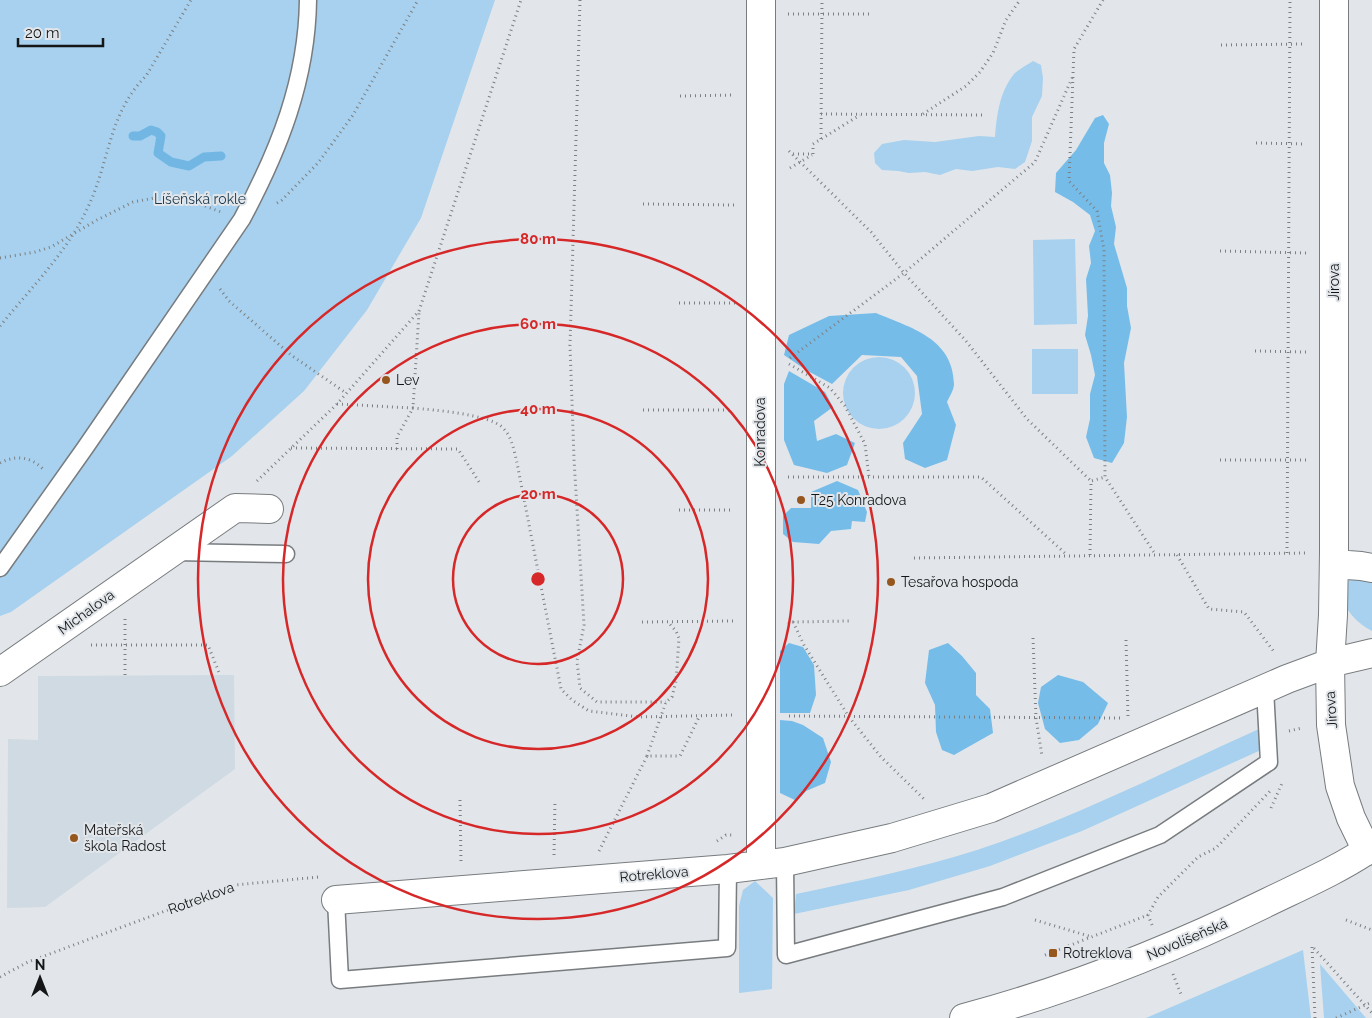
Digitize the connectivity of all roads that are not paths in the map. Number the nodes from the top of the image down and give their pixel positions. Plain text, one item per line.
1 (308, 0) edge
2 (1334, 0) edge
3 (771, 7) edge
4 (269, 509) dead end
5 (172, 552) junction
6 (286, 554) dead end
7 (1334, 558) junction
8 (0, 568) edge
9 (1372, 568) edge
10 (1372, 653) edge
11 (1330, 663) junction
12 (0, 672) edge
13 (1265, 689) junction
14 (1370, 849) edge
15 (773, 863) junction
16 (728, 869) junction
17 (336, 900) joint
18 (964, 1018) edge

1 - 8 lane
2 - 7 street, Jírova
3 - 15 street, Konradova
4 - 5 street, Michalova
5 - 6 lane
5 - 12 street, Michalova
7 - 9 street
7 - 11 street, Jírova
10 - 11 street, Rotreklova
11 - 13 street, Rotreklova
11 - 14 street, Jírova
13 - 15 street, Rotreklova
13 - 15 lane
14 - 18 street, Novolíšeňská
15 - 16 street, Rotreklova
16 - 17 street, Rotreklova
16 - 17 lane

